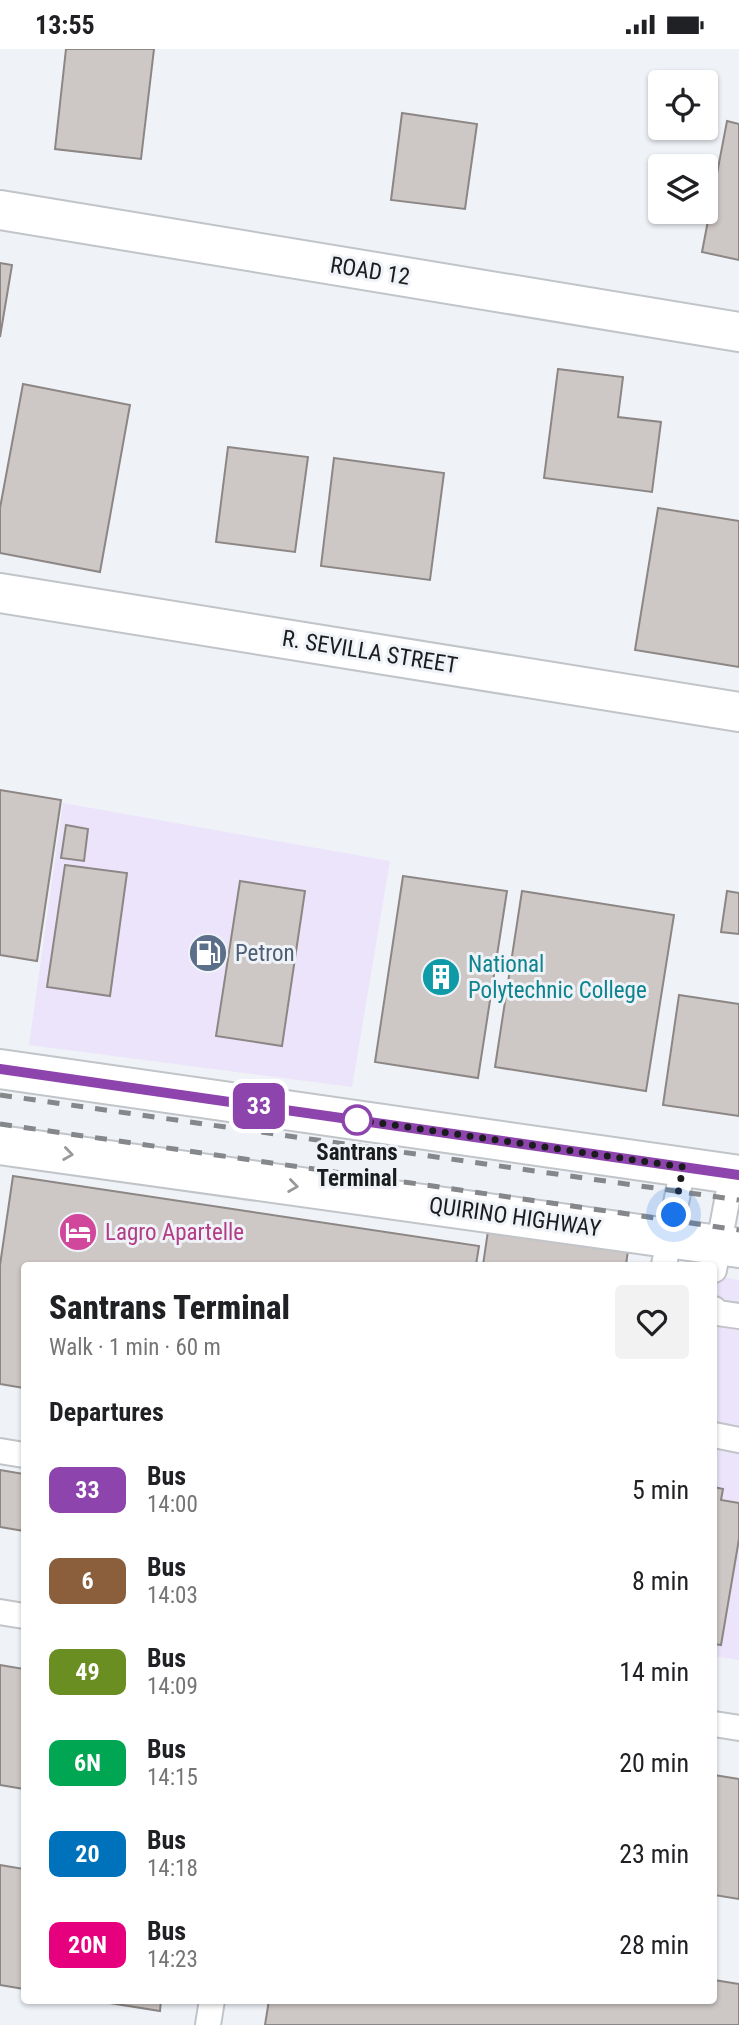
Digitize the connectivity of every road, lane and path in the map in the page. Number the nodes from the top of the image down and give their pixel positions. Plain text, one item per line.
1 (0, 210) edge
2 (739, 332) edge
3 (0, 593) edge
4 (739, 712) edge
5 (0, 1069) edge
6 (0, 1145) edge
7 (683, 1167) junction
8 (735, 1175) edge
9 (667, 1252) edge
10 (724, 1255) edge
11 (717, 1312) edge
12 (739, 1316) edge
13 (717, 1436) edge
14 (739, 1440) edge
15 (0, 1451) edge
16 (21, 1454) edge
17 (0, 1612) edge
18 (21, 1616) edge
19 (717, 1724) edge
20 (739, 1728) edge
21 (211, 2004) edge
22 (208, 2025) edge

1 - 2 street, ROAD 12
3 - 4 street, R. SEVILLA STREET
5 - 7 street
6 -> 9 street, QUIRINO HIGHWAY
7 - 8 street
7 - 9 lane
8 - 10 lane
9 - 10 street, QUIRINO HIGHWAY
11 - 12 lane
13 - 14 lane
15 - 16 lane
17 - 18 lane
19 - 20 lane
21 - 22 lane

